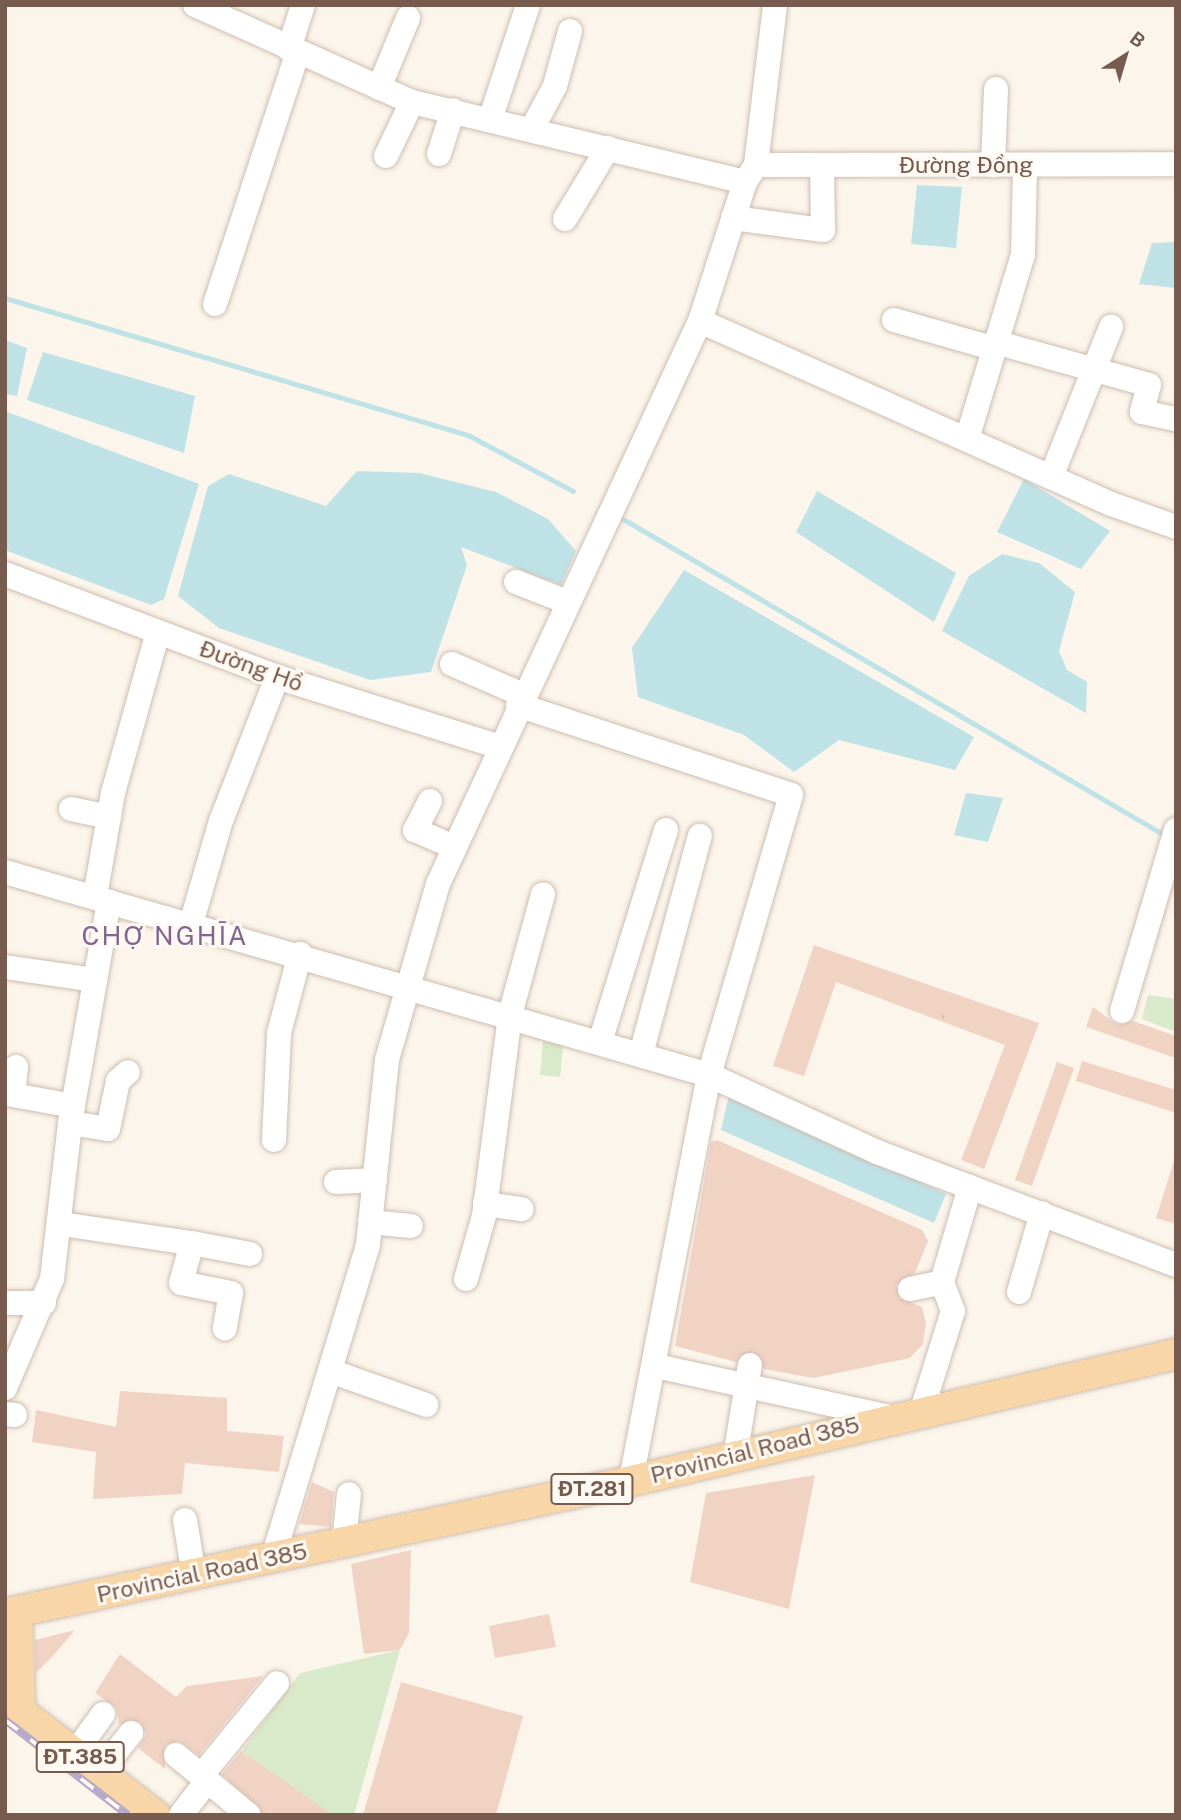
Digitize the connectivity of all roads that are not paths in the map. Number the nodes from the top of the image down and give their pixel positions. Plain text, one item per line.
1 (195, 5) edge
2 (303, 5) edge
3 (528, 5) edge
4 (775, 5) edge
5 (408, 18) dead end
6 (569, 31) dead end
7 (293, 51) junction
8 (379, 88) junction
9 (996, 89) dead end
10 (412, 102) junction
11 (453, 110) junction
12 (491, 117) junction
13 (533, 127) junction
14 (608, 148) junction
15 (439, 154) dead end
16 (386, 156) dead end
17 (1176, 164) edge
18 (822, 165) junction
19 (993, 165) junction
20 (1025, 166) junction
21 (750, 174) junction
22 (733, 218) junction
23 (565, 219) dead end
24 (215, 304) dead end
25 (894, 320) dead end
26 (700, 321) junction
27 (1111, 327) dead end
28 (994, 345) junction
29 (1094, 369) junction
30 (1176, 419) edge
31 (967, 439) junction
32 (1051, 477) junction
33 (1111, 505) junction
34 (1176, 527) edge
35 (1176, 544) edge
36 (5, 574) edge
37 (516, 582) dead end
38 (567, 602) junction
39 (158, 632) junction
40 (452, 664) dead end
41 (277, 677) junction
42 (520, 700) junction
43 (500, 747) junction
44 (430, 801) dead end
45 (71, 808) dead end
46 (109, 817) junction
47 (666, 830) dead end
48 (1176, 830) edge
49 (700, 836) dead end
50 (454, 847) junction
51 (5, 872) edge
52 (543, 894) dead end
53 (102, 899) junction
54 (191, 924) junction
55 (300, 954) junction
56 (5, 967) edge
57 (94, 981) junction
58 (407, 985) junction
59 (1122, 1011) dead end
60 (510, 1015) junction
61 (600, 1042) junction
62 (640, 1055) junction
63 (16, 1067) dead end
64 (128, 1072) dead end
65 (709, 1075) junction
66 (71, 1115) junction
67 (274, 1140) dead end
68 (375, 1180) junction
69 (337, 1182) dead end
70 (970, 1187) junction
71 (485, 1204) junction
72 (522, 1209) dead end
73 (1042, 1213) junction
74 (370, 1222) junction
75 (61, 1224) junction
76 (411, 1226) dead end
77 (192, 1243) junction
78 (250, 1254) dead end
79 (1176, 1265) edge
80 (466, 1279) dead end
81 (942, 1282) junction
82 (910, 1289) dead end
83 (1019, 1292) dead end
84 (5, 1303) edge
85 (44, 1303) junction
86 (225, 1328) dead end
87 (1176, 1354) edge
88 (656, 1366) junction
89 (332, 1372) junction
90 (749, 1376) junction
91 (5, 1388) edge
92 (426, 1405) dead end
93 (921, 1413) junction
94 (890, 1418) junction
95 (736, 1451) junction
96 (631, 1480) junction
97 (349, 1494) dead end
98 (185, 1520) dead end
99 (344, 1543) junction
100 (273, 1558) junction
101 (194, 1575) junction
102 (11, 1613) edge
103 (277, 1683) dead end
104 (13, 1706) edge
105 (103, 1714) dead end
106 (131, 1733) dead end
107 (75, 1753) junction
108 (176, 1755) dead end
109 (100, 1772) junction
110 (204, 1778) junction
111 (155, 1815) edge
112 (181, 1815) edge
113 (249, 1815) edge

1 - 7 street, Đường Đồng
2 - 7 street
3 - 12 street
4 - 21 street
5 - 8 street
6 - 13 street
7 - 8 street, Đường Đồng
7 - 24 street
8 - 10 street, Đường Đồng
9 - 19 street
10 - 11 street, Đường Đồng
10 - 16 street
11 - 12 street, Đường Đồng
11 - 15 street
12 - 13 street, Đường Đồng
13 - 14 street, Đường Đồng
14 - 21 street, Đường Đồng
14 - 23 street
17 - 20 street, Đường Đồng
18 - 19 street, Đường Đồng
18 - 21 street, Đường Đồng
18 - 22 street
19 - 20 street, Đường Đồng
20 - 28 street
21 - 22 street
22 - 26 street
25 - 28 street
26 - 31 street
26 - 38 street
27 - 29 street
28 - 29 street
28 - 31 street
29 - 30 street
29 - 32 street
31 - 32 street
32 - 33 street
33 - 34 street
33 - 35 street
36 - 39 street, Đường Hồ
37 - 38 street
38 - 42 street
39 - 41 street, Đường Hồ
39 - 46 street
40 - 42 street
41 - 43 street, Đường Hồ
41 - 54 street
42 - 43 street
42 - 65 street
43 - 50 street
44 - 50 street
45 - 46 street
46 - 53 street
47 - 61 street
48 - 59 street
49 - 62 street
50 - 58 street
51 - 53 street
52 - 60 street
53 - 54 street
53 - 57 street
54 - 55 street
55 - 58 street
55 - 67 street
56 - 57 street
57 - 66 street
58 - 60 street
58 - 68 street
60 - 61 street
60 - 71 street
61 - 62 street
62 - 65 street
63 - 66 street
64 - 66 street
65 - 70 street
65 - 88 street
66 - 75 street
68 - 69 street
68 - 74 street
70 - 73 street
70 - 81 street
71 - 72 street
71 - 80 street
73 - 79 street
73 - 83 street
74 - 76 street
74 - 89 street
75 - 77 street
75 - 85 street
77 - 78 street
77 - 86 street
81 - 82 street
81 - 93 street
84 - 85 street
85 - 91 street
87 - 93 main road, Provincial Road 385 / ĐT.281
88 - 90 street
88 - 96 street
89 - 92 street
89 - 100 street
90 - 94 street
90 - 95 street
93 - 94 main road, Provincial Road 385 / ĐT.281
94 - 95 main road, Provincial Road 385 / ĐT.281
95 - 96 main road, Provincial Road 385 / ĐT.281
96 - 99 main road, Provincial Road 385 / ĐT.281
97 - 99 street
98 - 101 street
99 - 100 main road, Provincial Road 385 / ĐT.281
100 - 101 main road, Provincial Road 385 / ĐT.281
101 - 102 main road, Provincial Road 385 / ĐT.281
102 - 104 main road
103 - 110 street
104 - 107 main road, ĐT.385
105 - 107 street
106 - 109 street
107 - 109 main road, ĐT.385
108 - 110 street
109 - 111 main road, ĐT.385
110 - 112 street
110 - 113 street

